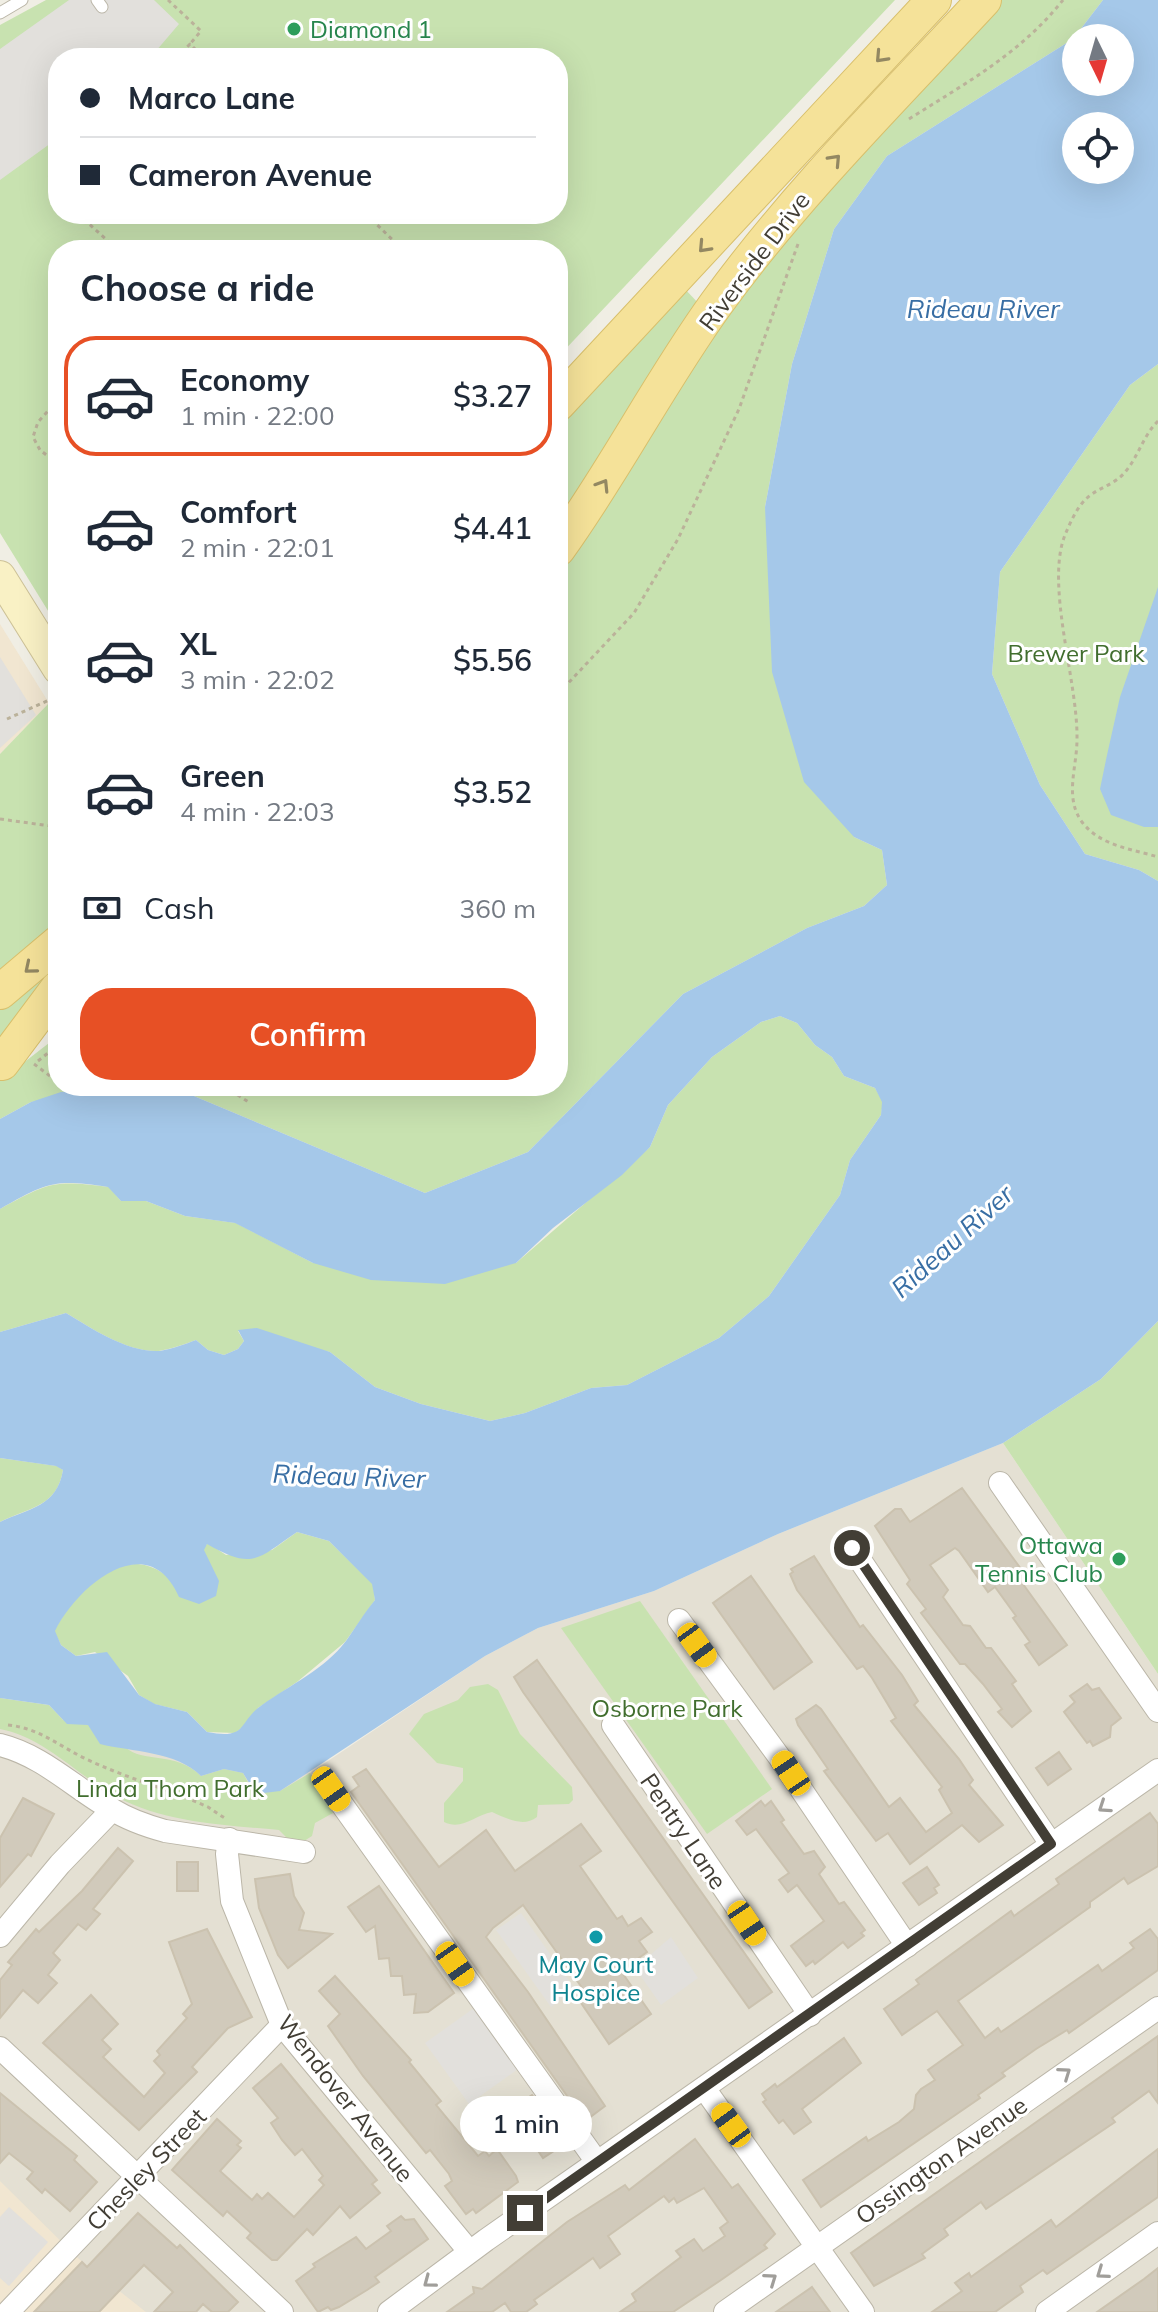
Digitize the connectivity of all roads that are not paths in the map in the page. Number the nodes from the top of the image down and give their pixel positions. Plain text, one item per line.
1 (22, 0) edge
2 (934, 0) edge
3 (984, 0) edge
4 (0, 13) edge
5 (568, 393) edge
6 (568, 535) edge
7 (0, 576) edge
8 (48, 653) edge
9 (48, 951) edge
10 (0, 992) edge
11 (48, 1005) edge
12 (48, 1030) edge
13 (12, 1064) edge
14 (1000, 1483) dead end
15 (852, 1548) dead end
16 (679, 1620) dead end
17 (1158, 1711) edge
18 (613, 1725) dead end
19 (1, 1735) edge
20 (1158, 1770) edge
21 (331, 1789) dead end
22 (112, 1810) junction
23 (229, 1839) junction
24 (1051, 1844) junction
25 (304, 1852) dead end
26 (0, 1936) edge
27 (907, 1946) junction
28 (1158, 2008) edge
29 (810, 2015) junction
30 (282, 2025) junction
31 (0, 2048) edge
32 (704, 2088) junction
33 (597, 2162) junction
34 (137, 2179) junction
35 (1158, 2233) edge
36 (818, 2246) junction
37 (469, 2251) junction
38 (8, 2312) edge
39 (282, 2312) edge
40 (389, 2312) edge
41 (725, 2312) edge
42 (863, 2312) edge
43 (1047, 2312) edge

1 - 4 lane
2 -> 5 main road, Riverside Drive
6 -> 3 main road, Riverside Drive
7 - 8 main road
9 -> 10 main road
11 - 13 main road
12 - 13 main road
14 - 17 street
15 - 24 street
16 - 27 street
18 - 29 street, Pentry Lane
19 - 22 street
20 -> 24 street
21 - 33 street
22 - 23 street
22 - 26 street
23 - 25 street
23 - 30 street, Wendover Avenue
24 - 27 street
27 - 29 street
36 -> 28 street, Ossington Avenue
29 - 32 street
30 - 34 street, Chesley Street
30 - 37 street, Wendover Avenue
31 - 34 street
32 - 33 street
32 - 36 street
33 - 37 street
34 - 38 street, Chesley Street
34 - 39 street
35 -> 43 street
41 -> 36 street, Ossington Avenue
36 - 42 street
37 -> 40 street

